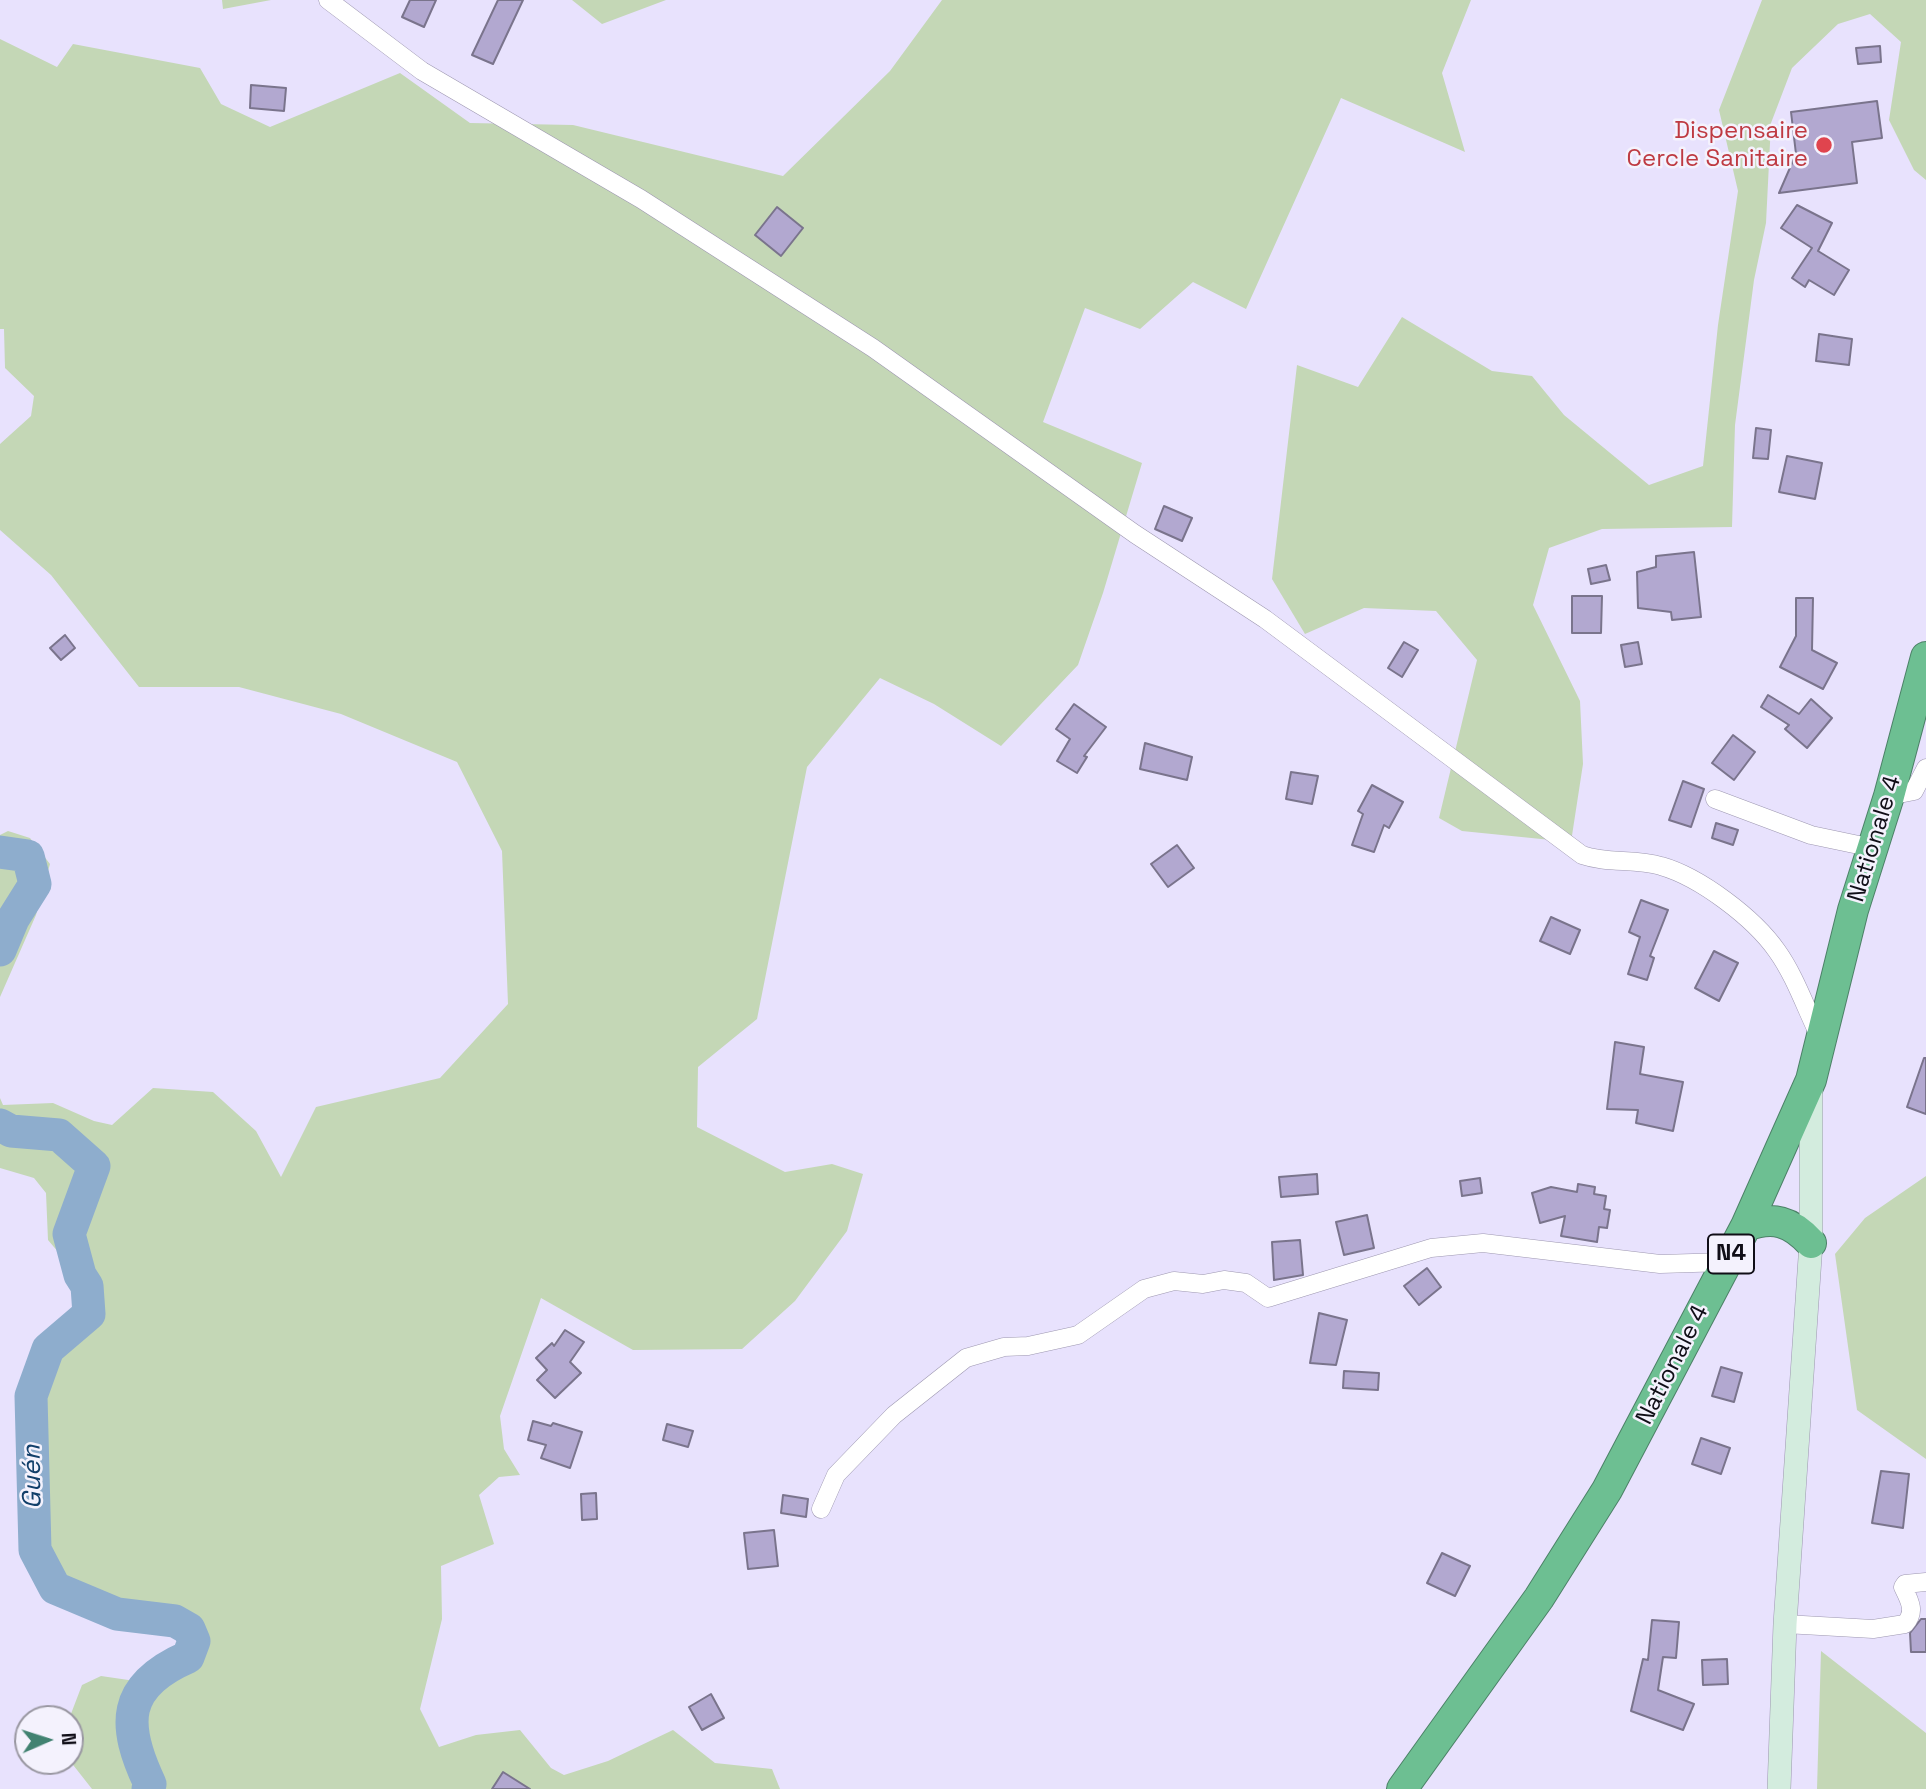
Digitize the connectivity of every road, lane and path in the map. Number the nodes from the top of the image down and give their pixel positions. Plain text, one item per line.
1 (328, 0) edge
2 (1926, 657) edge
3 (1926, 768) edge
4 (1889, 796) junction
5 (1716, 799) dead end
6 (1873, 848) junction
7 (1820, 1037) junction
8 (1811, 1080) junction
9 (1746, 1226) junction
10 (1811, 1243) junction
11 (1727, 1262) junction
12 (821, 1509) dead end
13 (1926, 1582) edge
14 (1785, 1624) junction
15 (1402, 1789) edge
16 (1779, 1789) edge

1 - 7 street
2 - 4 highway, Nationale 4 / N4
3 - 4 street
4 - 6 highway, Nationale 4 / N4
5 - 6 street
6 - 7 highway, Nationale 4 / N4
7 - 8 highway, Nationale 4 / N4
8 - 9 highway, Nationale 4 / N4
8 - 10 main road
9 - 10 highway
9 - 11 highway, Nationale 4 / N4
10 - 14 main road
11 - 12 street
11 - 15 highway, Nationale 4 / N4
13 - 14 street
14 - 16 main road

